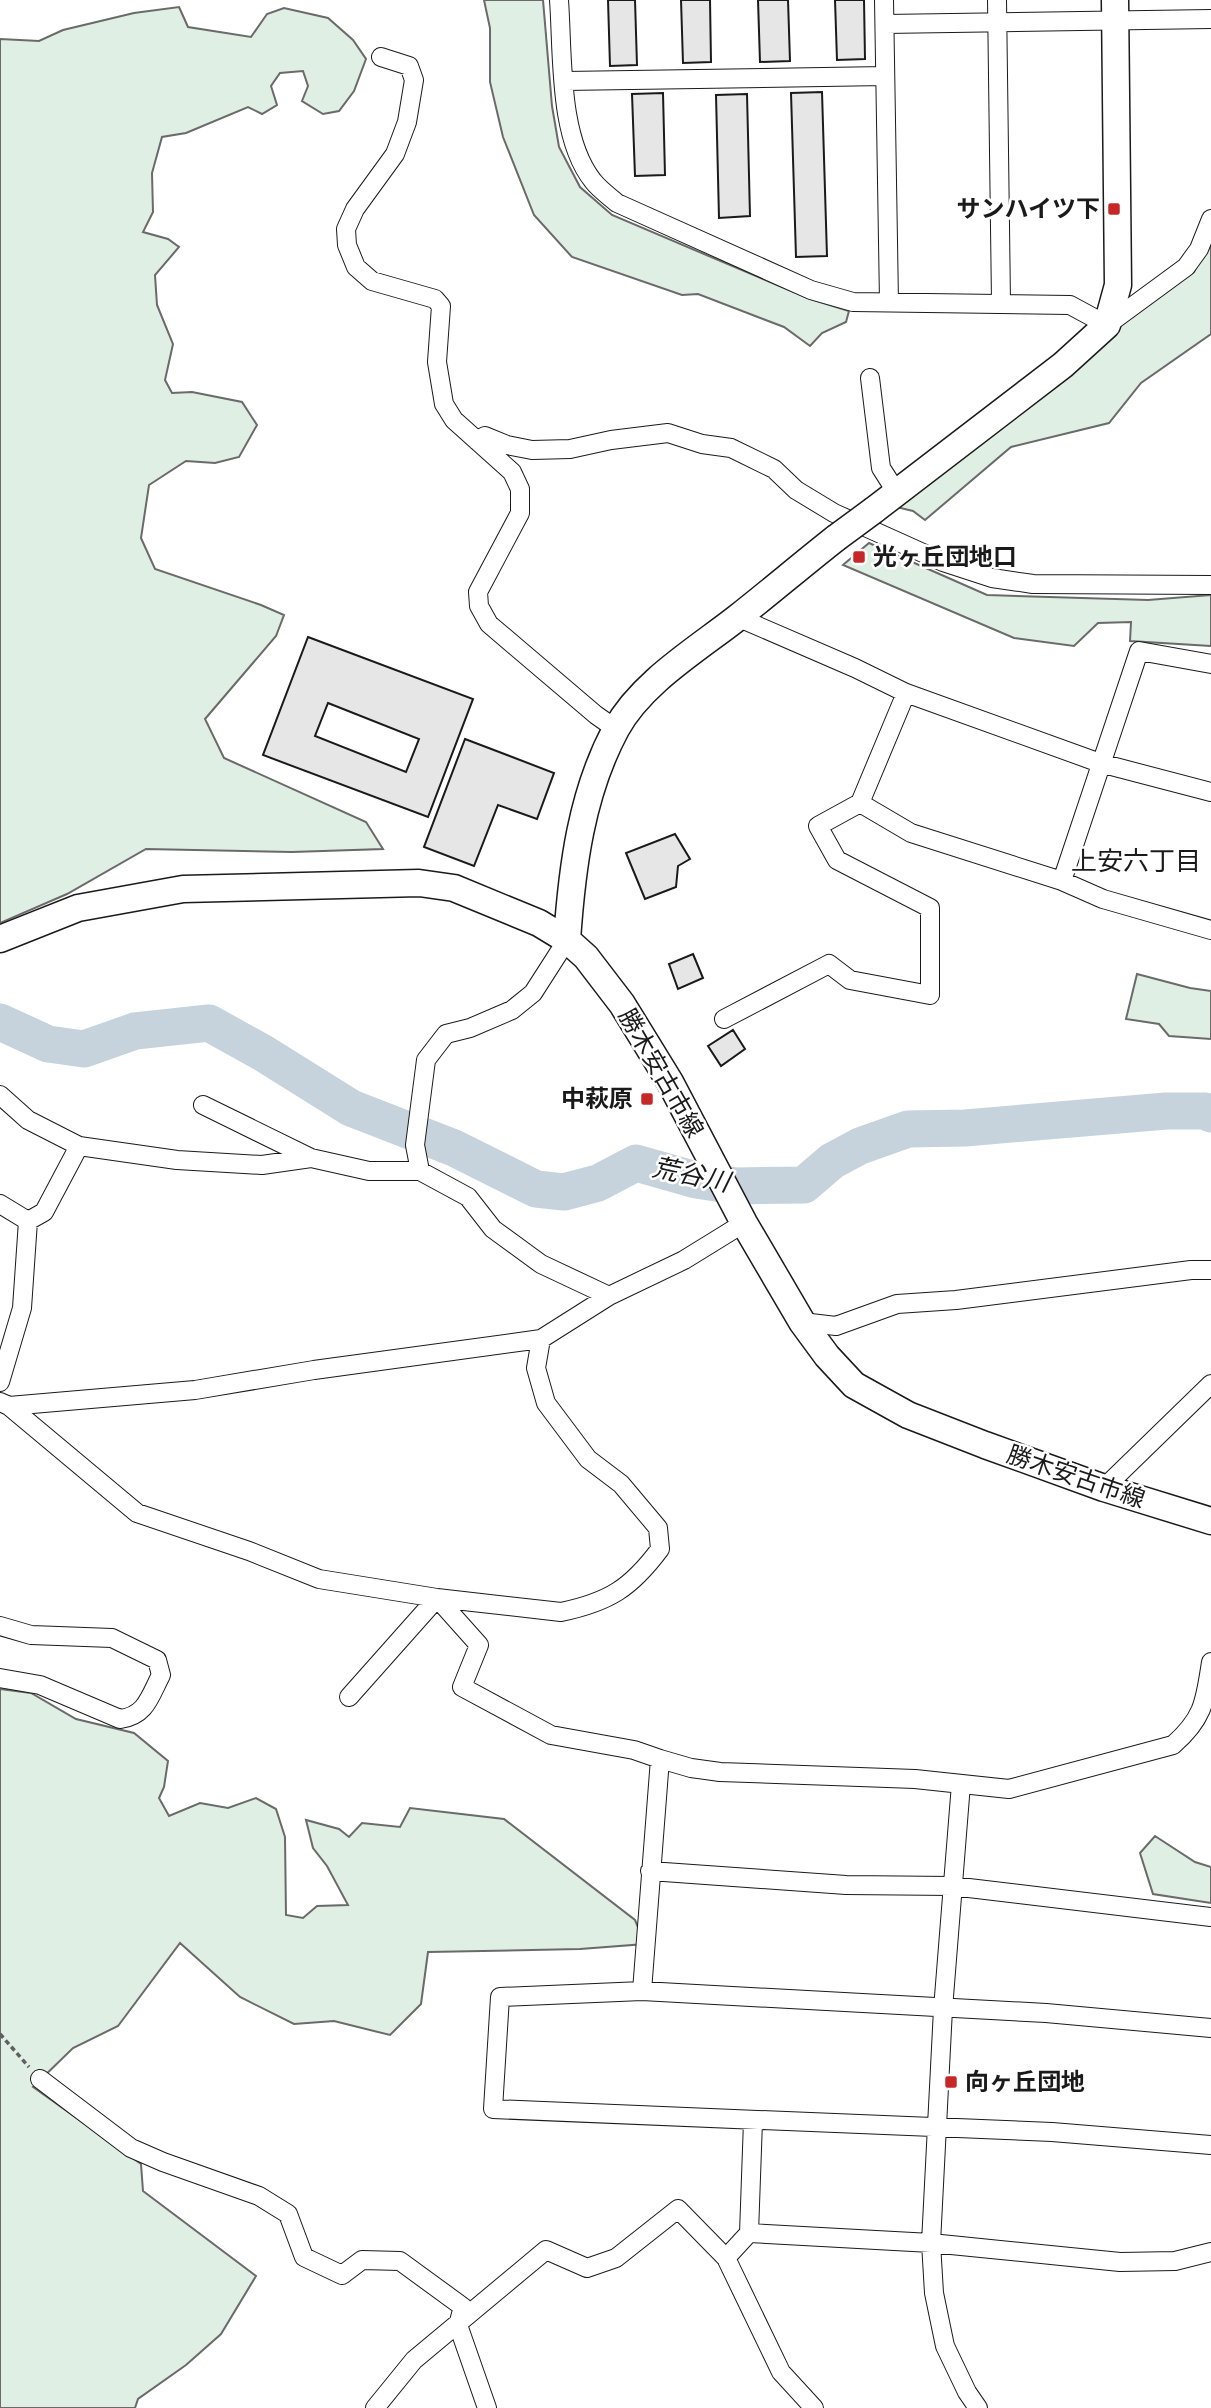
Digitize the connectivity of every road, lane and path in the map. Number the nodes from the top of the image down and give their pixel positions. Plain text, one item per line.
1 (559, 0) edge
2 (884, 0) edge
3 (997, 0) edge
4 (1115, 10) edge
5 (1211, 19) edge
6 (997, 22) junction
7 (885, 24) junction
8 (381, 57) dead end
9 (885, 76) junction
10 (565, 81) junction
11 (1211, 219) edge
12 (889, 302) junction
13 (1001, 302) junction
14 (1107, 324) junction
15 (870, 377) dead end
16 (477, 441) junction
17 (897, 493) junction
18 (1211, 585) edge
19 (737, 617) junction
20 (1211, 664) edge
21 (906, 693) junction
22 (616, 729) junction
23 (1100, 764) junction
24 (1211, 792) edge
25 (860, 803) junction
26 (1062, 881) junction
27 (1211, 930) edge
28 (0, 939) edge
29 (567, 940) junction
30 (724, 1019) dead end
31 (0, 1095) edge
32 (203, 1105) dead end
33 (79, 1146) junction
34 (311, 1158) junction
35 (420, 1171) junction
36 (0, 1204) edge
37 (740, 1216) junction
38 (28, 1221) junction
39 (1211, 1270) edge
40 (609, 1296) junction
41 (802, 1322) junction
42 (541, 1339) junction
43 (0, 1382) edge
44 (1211, 1384) edge
45 (4, 1404) edge
46 (1104, 1488) junction
47 (1211, 1521) edge
48 (437, 1598) junction
49 (0, 1626) edge
50 (1211, 1662) edge
51 (0, 1678) edge
52 (349, 1697) dead end
53 (660, 1759) junction
54 (961, 1784) junction
55 (650, 1871) junction
56 (952, 1886) junction
57 (1211, 1917) edge
58 (642, 1991) junction
59 (943, 2009) junction
60 (1211, 2028) edge
61 (0, 2034) edge
62 (40, 2079) joint
63 (753, 2121) junction
64 (938, 2129) junction
65 (1211, 2145) edge
66 (749, 2233) junction
67 (931, 2243) junction
68 (1211, 2252) edge
69 (726, 2258) junction
70 (458, 2325) junction
71 (375, 2408) edge
72 (487, 2408) edge
73 (814, 2408) edge
74 (978, 2408) edge

1 - 10 street
2 - 7 street
3 - 6 street
4 - 5 street
4 - 6 street
4 - 14 main road
6 - 7 street
6 - 13 street
7 - 9 street
8 - 16 street
9 - 10 street
9 - 12 street
10 - 12 street
11 - 14 street
12 - 13 street
13 - 14 street
14 - 17 main road
15 - 17 street
16 - 18 street
16 - 22 street
17 - 19 main road, bridge
19 - 21 street
19 - 22 main road
20 - 23 street
21 - 23 street
21 - 25 street
22 - 29 main road
23 - 24 street
23 - 26 street
25 - 26 street
25 - 30 street
26 - 27 street
28 - 29 main road, 勝木安古市線
29 - 35 street
29 - 37 main road, 勝木安古市線
31 - 33 street
32 - 34 street
33 - 34 street
33 - 38 street
34 - 35 street
35 - 40 street
36 - 38 street
37 - 40 street
37 - 41 main road, 勝木安古市線
38 - 43 street
39 - 41 street
40 - 42 street
41 - 46 main road, 勝木安古市線
42 - 45 street
42 - 48 street
44 - 46 street
45 - 48 street
46 - 47 main road, 勝木安古市線
48 - 52 street
48 - 53 street
49 - 51 street
50 - 54 street
53 - 54 street
53 - 55 street
54 - 56 street
55 - 56 street
55 - 58 street
56 - 57 street
56 - 59 street
58 - 59 street
58 - 63 street
59 - 60 street
59 - 64 street
61 - 62 path
62 - 70 street
63 - 64 street
63 - 66 street
64 - 65 street
64 - 67 street
66 - 67 street
66 - 69 street
67 - 68 street
67 - 74 street
69 - 70 street
69 - 73 street
70 - 71 street
70 - 72 street

